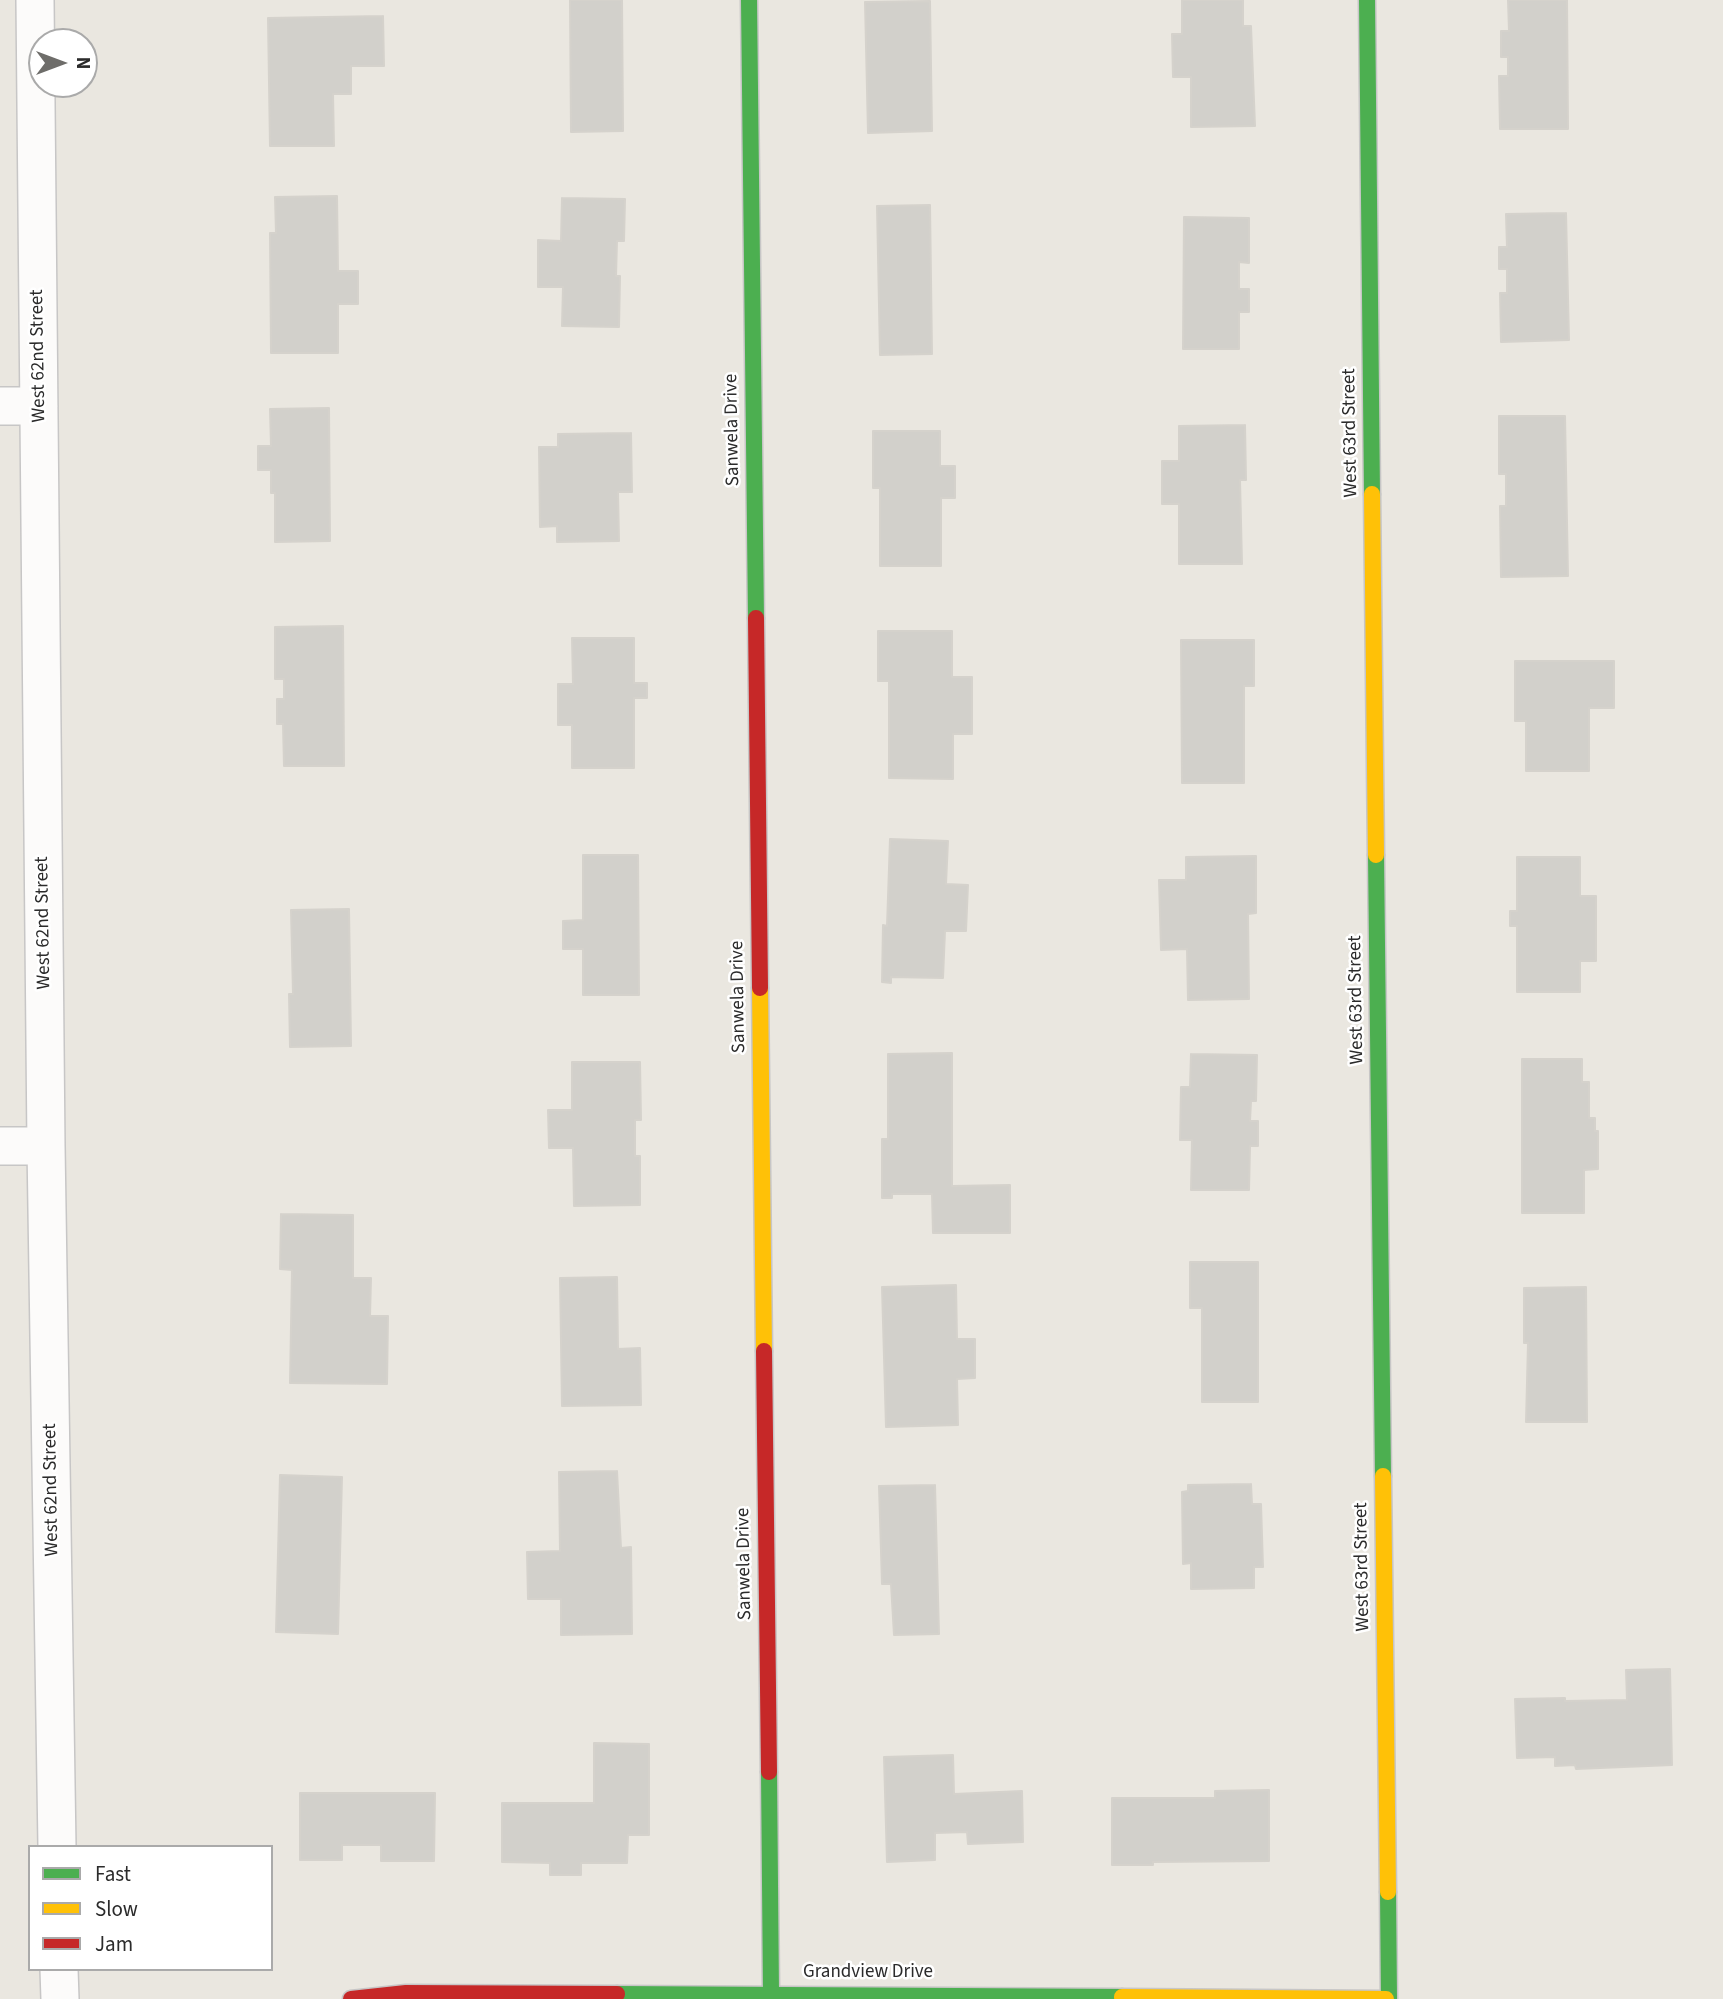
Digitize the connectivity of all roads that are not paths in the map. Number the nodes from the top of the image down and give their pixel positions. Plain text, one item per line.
1 (34, 0) edge
2 (749, 0) edge
3 (1367, 0) edge
4 (0, 406) edge
5 (39, 406) junction
6 (0, 1146) edge
7 (46, 1146) junction
8 (57, 1845) edge
9 (60, 1971) edge
10 (771, 1994) junction
11 (60, 1999) edge
12 (351, 1999) edge
13 (1387, 1999) edge

1 - 5 street, West 62nd Street
2 - 10 street, Sanwela Drive
3 - 13 street, West 63rd Street
4 - 5 street
5 - 7 street, West 62nd Street
6 - 7 street
7 - 8 street, West 62nd Street
9 - 11 street
10 - 12 street, Grandview Drive
10 - 13 street, Grandview Drive

